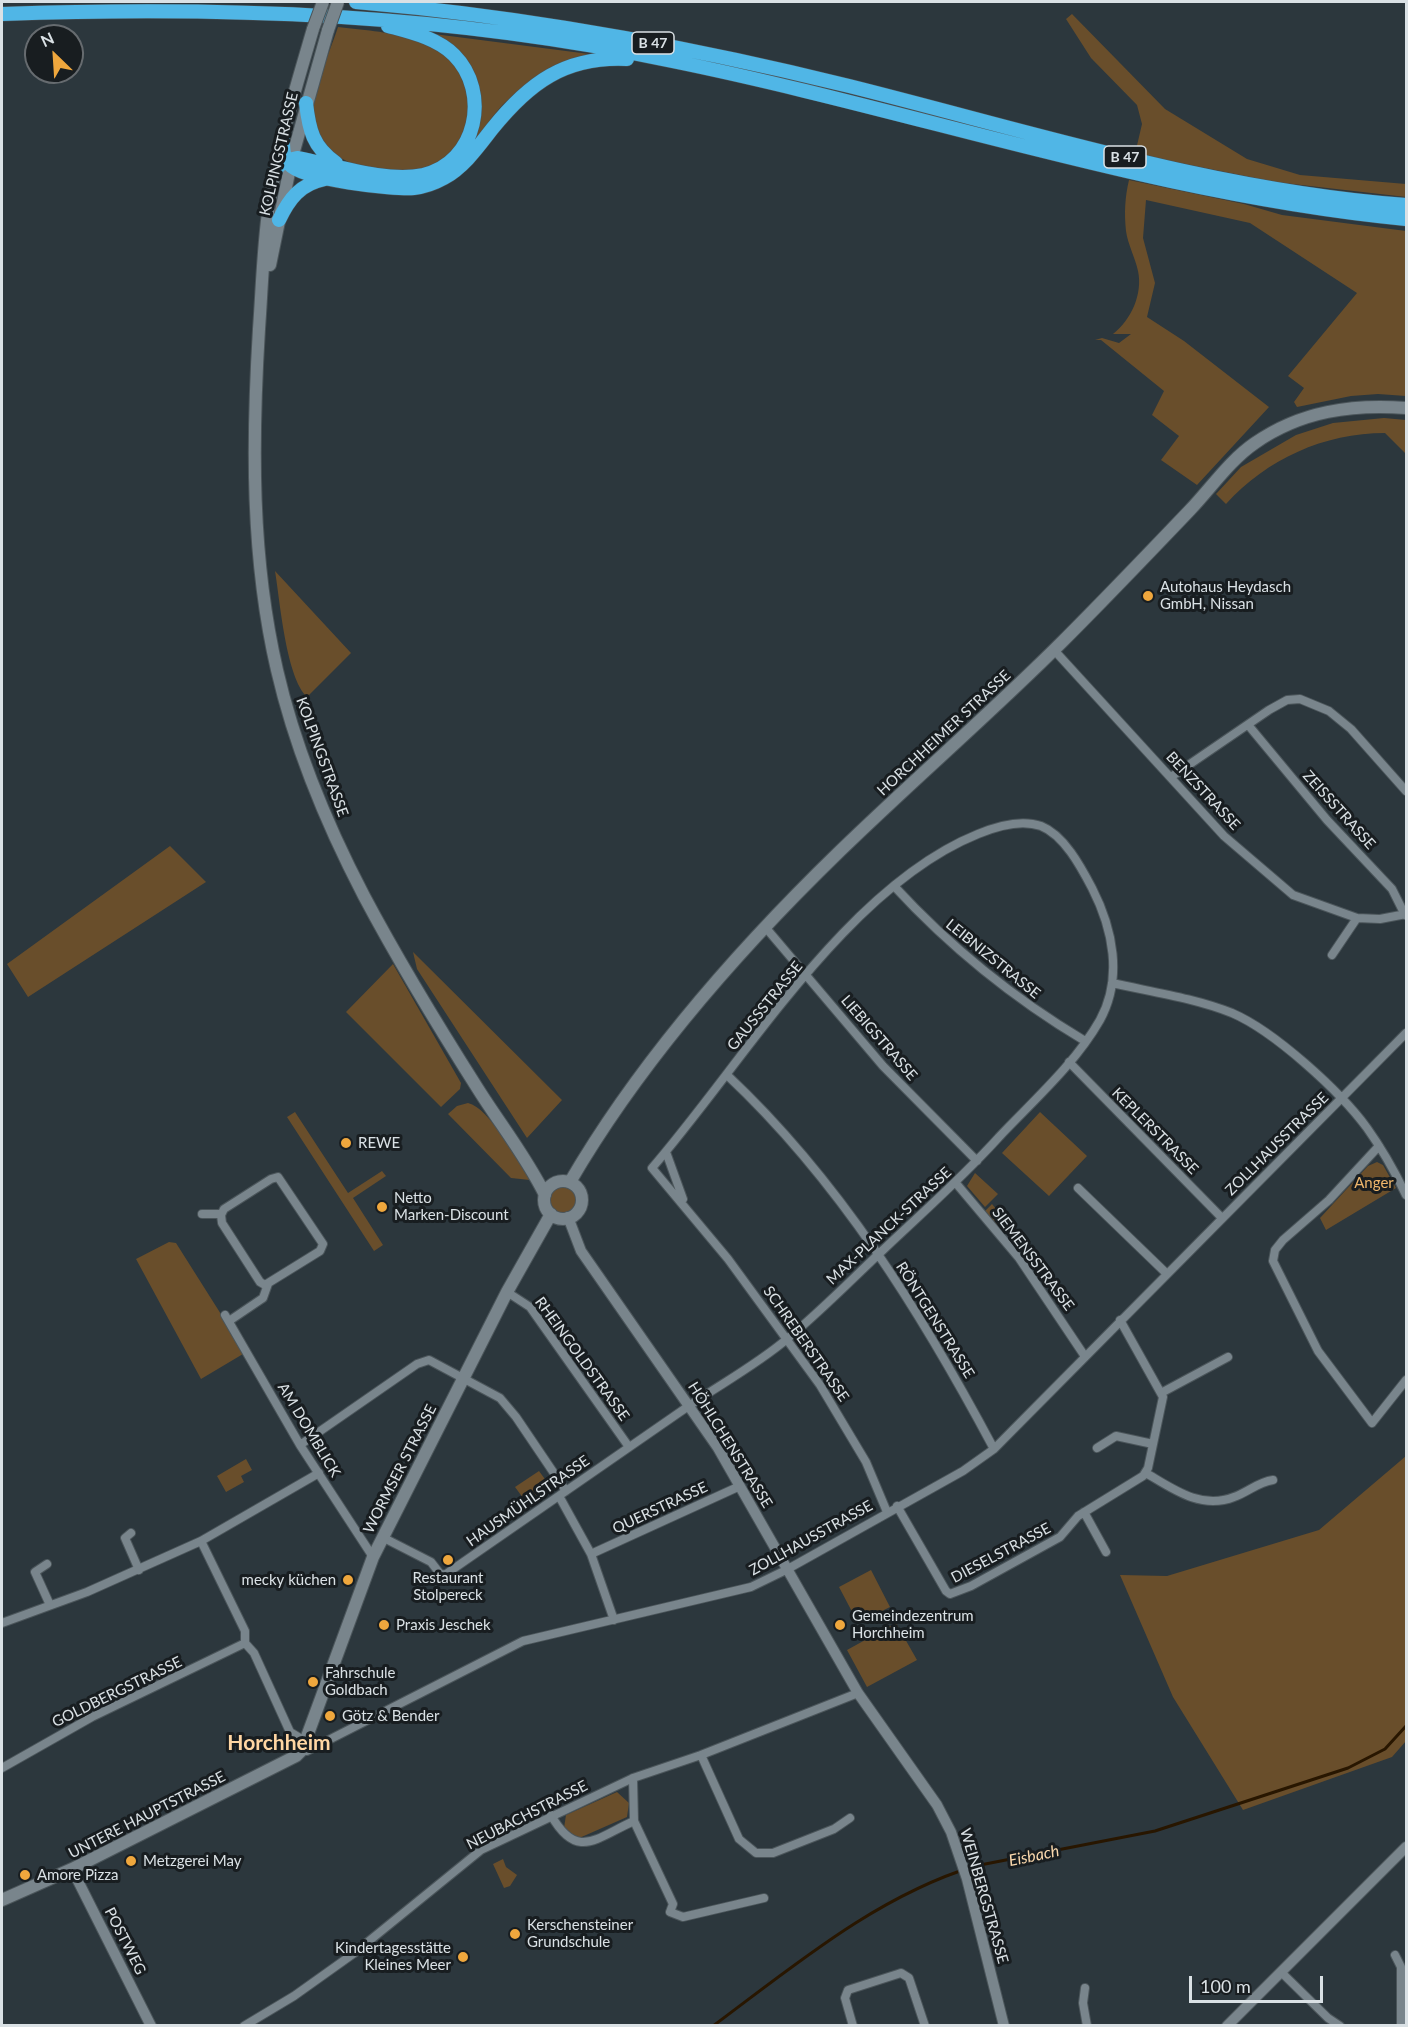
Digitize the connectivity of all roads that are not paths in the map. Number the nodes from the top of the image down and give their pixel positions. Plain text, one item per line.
1 (323, 2) edge
2 (338, 2) edge
3 (356, 2) edge
4 (2, 14) edge
5 (345, 16) junction
6 (671, 60) junction
7 (306, 103) junction
8 (283, 139) junction
9 (289, 161) junction
10 (340, 166) junction
11 (276, 170) junction
12 (327, 178) junction
13 (1407, 205) edge
14 (1406, 219) edge
15 (279, 220) junction
16 (260, 316) junction
17 (1407, 408) edge
18 (1054, 650) junction
19 (1249, 726) junction
20 (1171, 777) junction
21 (1407, 791) edge
22 (894, 886) junction
23 (1406, 915) edge
24 (1357, 918) junction
25 (766, 928) junction
26 (1332, 955) dead end
27 (807, 974) junction
28 (1112, 983) junction
29 (1407, 1033) edge
30 (1085, 1041) junction
31 (1069, 1062) junction
32 (727, 1075) junction
33 (1340, 1100) junction
34 (1379, 1146) junction
35 (666, 1152) junction
36 (524, 1159) junction
37 (977, 1161) junction
38 (563, 1182) junction
39 (955, 1182) junction
40 (1078, 1188) dead end
41 (1407, 1194) edge
42 (545, 1195) junction
43 (684, 1202) junction
44 (202, 1214) dead end
45 (221, 1214) junction
46 (550, 1214) junction
47 (568, 1217) junction
48 (1222, 1218) junction
49 (878, 1255) junction
50 (1166, 1273) junction
51 (268, 1284) junction
52 (507, 1292) junction
53 (1120, 1320) junction
54 (788, 1339) junction
55 (1084, 1355) junction
56 (1228, 1357) dead end
57 (464, 1378) junction
58 (1407, 1380) edge
59 (1161, 1393) junction
60 (689, 1405) junction
61 (1153, 1444) junction
62 (300, 1445) junction
63 (629, 1447) junction
64 (1097, 1448) dead end
65 (994, 1449) junction
66 (319, 1473) junction
67 (1146, 1473) junction
68 (1273, 1480) dead end
69 (740, 1486) junction
70 (563, 1494) junction
71 (897, 1506) junction
72 (887, 1512) junction
73 (1084, 1512) junction
74 (131, 1533) dead end
75 (382, 1537) junction
76 (201, 1541) junction
77 (1106, 1552) dead end
78 (591, 1554) junction
79 (373, 1557) junction
80 (47, 1564) dead end
81 (139, 1570) junction
82 (786, 1570) junction
83 (50, 1605) junction
84 (614, 1620) junction
85 (2, 1623) edge
86 (245, 1643) junction
87 (858, 1693) junction
88 (303, 1745) junction
89 (701, 1755) junction
90 (2, 1767) edge
91 (633, 1778) junction
92 (551, 1815) junction
93 (850, 1818) dead end
94 (634, 1821) junction
95 (1407, 1847) edge
96 (72, 1869) junction
97 (764, 1898) dead end
98 (2, 1900) edge
99 (1395, 1955) dead end
100 (1281, 1972) junction
101 (1085, 1988) dead end
102 (151, 2025) edge
103 (244, 2025) edge
104 (853, 2025) edge
105 (925, 2025) edge
106 (1004, 2025) edge
107 (1087, 2025) edge
108 (1227, 2025) edge
109 (1337, 2025) edge
110 (1401, 2025) edge

1 - 8 main road, KOLPINGSTRASSE, bridge
2 - 7 main road, KOLPINGSTRASSE, bridge
3 - 13 highway, B 47
4 - 5 highway, B 47
5 - 6 highway, B 47
5 - 10 highway
6 - 12 highway
6 - 14 highway, B 47
7 - 9 main road, KOLPINGSTRASSE
7 - 10 highway
8 - 9 highway
8 - 11 main road, KOLPINGSTRASSE
9 - 10 highway
9 - 11 highway
9 - 12 highway
9 - 15 main road, KOLPINGSTRASSE
11 - 16 main road, KOLPINGSTRASSE
12 - 15 highway
15 - 16 main road, KOLPINGSTRASSE
16 - 36 main road, KOLPINGSTRASSE
17 - 18 main road, HORCHHEIMER STRASSE
18 - 20 street, BENZSTRASSE
18 - 25 main road, HORCHHEIMER STRASSE
19 - 20 street
19 - 21 street
19 - 23 street, ZEISSSTRASSE
20 - 24 street, BENZSTRASSE
22 - 27 street, GAUSSSTRASSE
22 - 28 street, GAUSSSTRASSE
22 - 30 street, LEIBNIZSTRASSE
23 - 24 street, BENZSTRASSE
24 - 26 street
25 - 27 street, LIEBIGSTRASSE
25 - 38 main road, HORCHHEIMER STRASSE
27 - 32 street, GAUSSSTRASSE
27 - 37 street, LIEBIGSTRASSE
28 - 30 street, MAX-PLANCK-STRASSE
28 - 33 street
29 - 33 street, ZOLLHAUSSTRASSE
30 - 31 street, MAX-PLANCK-STRASSE
31 - 37 street, MAX-PLANCK-STRASSE
31 - 48 street, KEPLERSTRASSE
32 - 35 street, GAUSSSTRASSE
32 - 49 street, RÖNTGENSTRASSE
33 - 34 street
33 - 48 street, ZOLLHAUSSTRASSE
34 - 41 street
34 - 58 street
35 - 43 street, SCHREBERSTRASSE
35 - 43 street, SCHREBERSTRASSE
36 - 38 main road, KOLPINGSTRASSE
36 - 42 main road, KOLPINGSTRASSE
37 - 39 street, MAX-PLANCK-STRASSE
38 - 42 main road
38 - 47 main road
39 - 49 street, MAX-PLANCK-STRASSE
39 - 55 street, SIEMENSSTRASSE
40 - 50 street
42 - 46 main road
43 - 54 street, SCHREBERSTRASSE
44 - 45 street
45 - 51 street
45 - 51 street
46 - 47 main road
46 - 52 main road, WORMSER STRASSE
47 - 60 street, HÖHLCHENSTRASSE
48 - 50 street, ZOLLHAUSSTRASSE
49 - 54 street, MAX-PLANCK-STRASSE
49 - 65 street, RÖNTGENSTRASSE
50 - 53 street, ZOLLHAUSSTRASSE
51 - 62 street, AM DOMBLICK
52 - 57 main road, WORMSER STRASSE
52 - 63 street, RHEINGOLDSTRASSE
53 - 55 street, ZOLLHAUSSTRASSE
53 - 59 street
54 - 60 street, MAX-PLANCK-STRASSE
54 - 72 street, SCHREBERSTRASSE
55 - 65 street, ZOLLHAUSSTRASSE
56 - 59 street
57 - 62 street
57 - 70 street
57 - 75 main road, WORMSER STRASSE
59 - 61 street
60 - 63 street, HAUSMÜHLSTRASSE
60 - 69 street, HÖHLCHENSTRASSE
61 - 64 street
61 - 67 street
62 - 66 street, AM DOMBLICK
63 - 70 street, HAUSMÜHLSTRASSE
65 - 71 street, ZOLLHAUSSTRASSE
66 - 76 street
66 - 79 street, AM DOMBLICK
67 - 68 street
67 - 73 street, DIESELSTRASSE
69 - 78 street, QUERSTRASSE
69 - 82 street, HÖHLCHENSTRASSE
70 - 75 street, HAUSMÜHLSTRASSE
70 - 78 street
71 - 72 street, ZOLLHAUSSTRASSE
71 - 73 street, DIESELSTRASSE
72 - 82 street, ZOLLHAUSSTRASSE
73 - 77 street
74 - 81 street
75 - 79 main road, WORMSER STRASSE
76 - 81 street
76 - 86 street
78 - 84 street
79 - 88 main road, WORMSER STRASSE
80 - 83 street
81 - 83 street
82 - 84 street, ZOLLHAUSSTRASSE
82 - 87 street, HÖHLCHENSTRASSE
83 - 85 street
84 - 88 street, ZOLLHAUSSTRASSE
86 - 88 street
86 - 90 street, GOLDBERGSTRASSE
87 - 89 street, NEUBACHSTRASSE
87 - 106 street, WEINBERGSTRASSE
88 - 96 main road, UNTERE HAUPTSTRASSE
89 - 91 street, NEUBACHSTRASSE
89 - 93 street
91 - 92 street, NEUBACHSTRASSE
91 - 94 street
92 - 94 street
92 - 103 street, NEUBACHSTRASSE
94 - 97 street
95 - 100 street
96 - 98 main road, UNTERE HAUPTSTRASSE
96 - 102 street, POSTWEG
99 - 110 street
100 - 108 street
100 - 109 street
101 - 107 street
104 - 105 street

